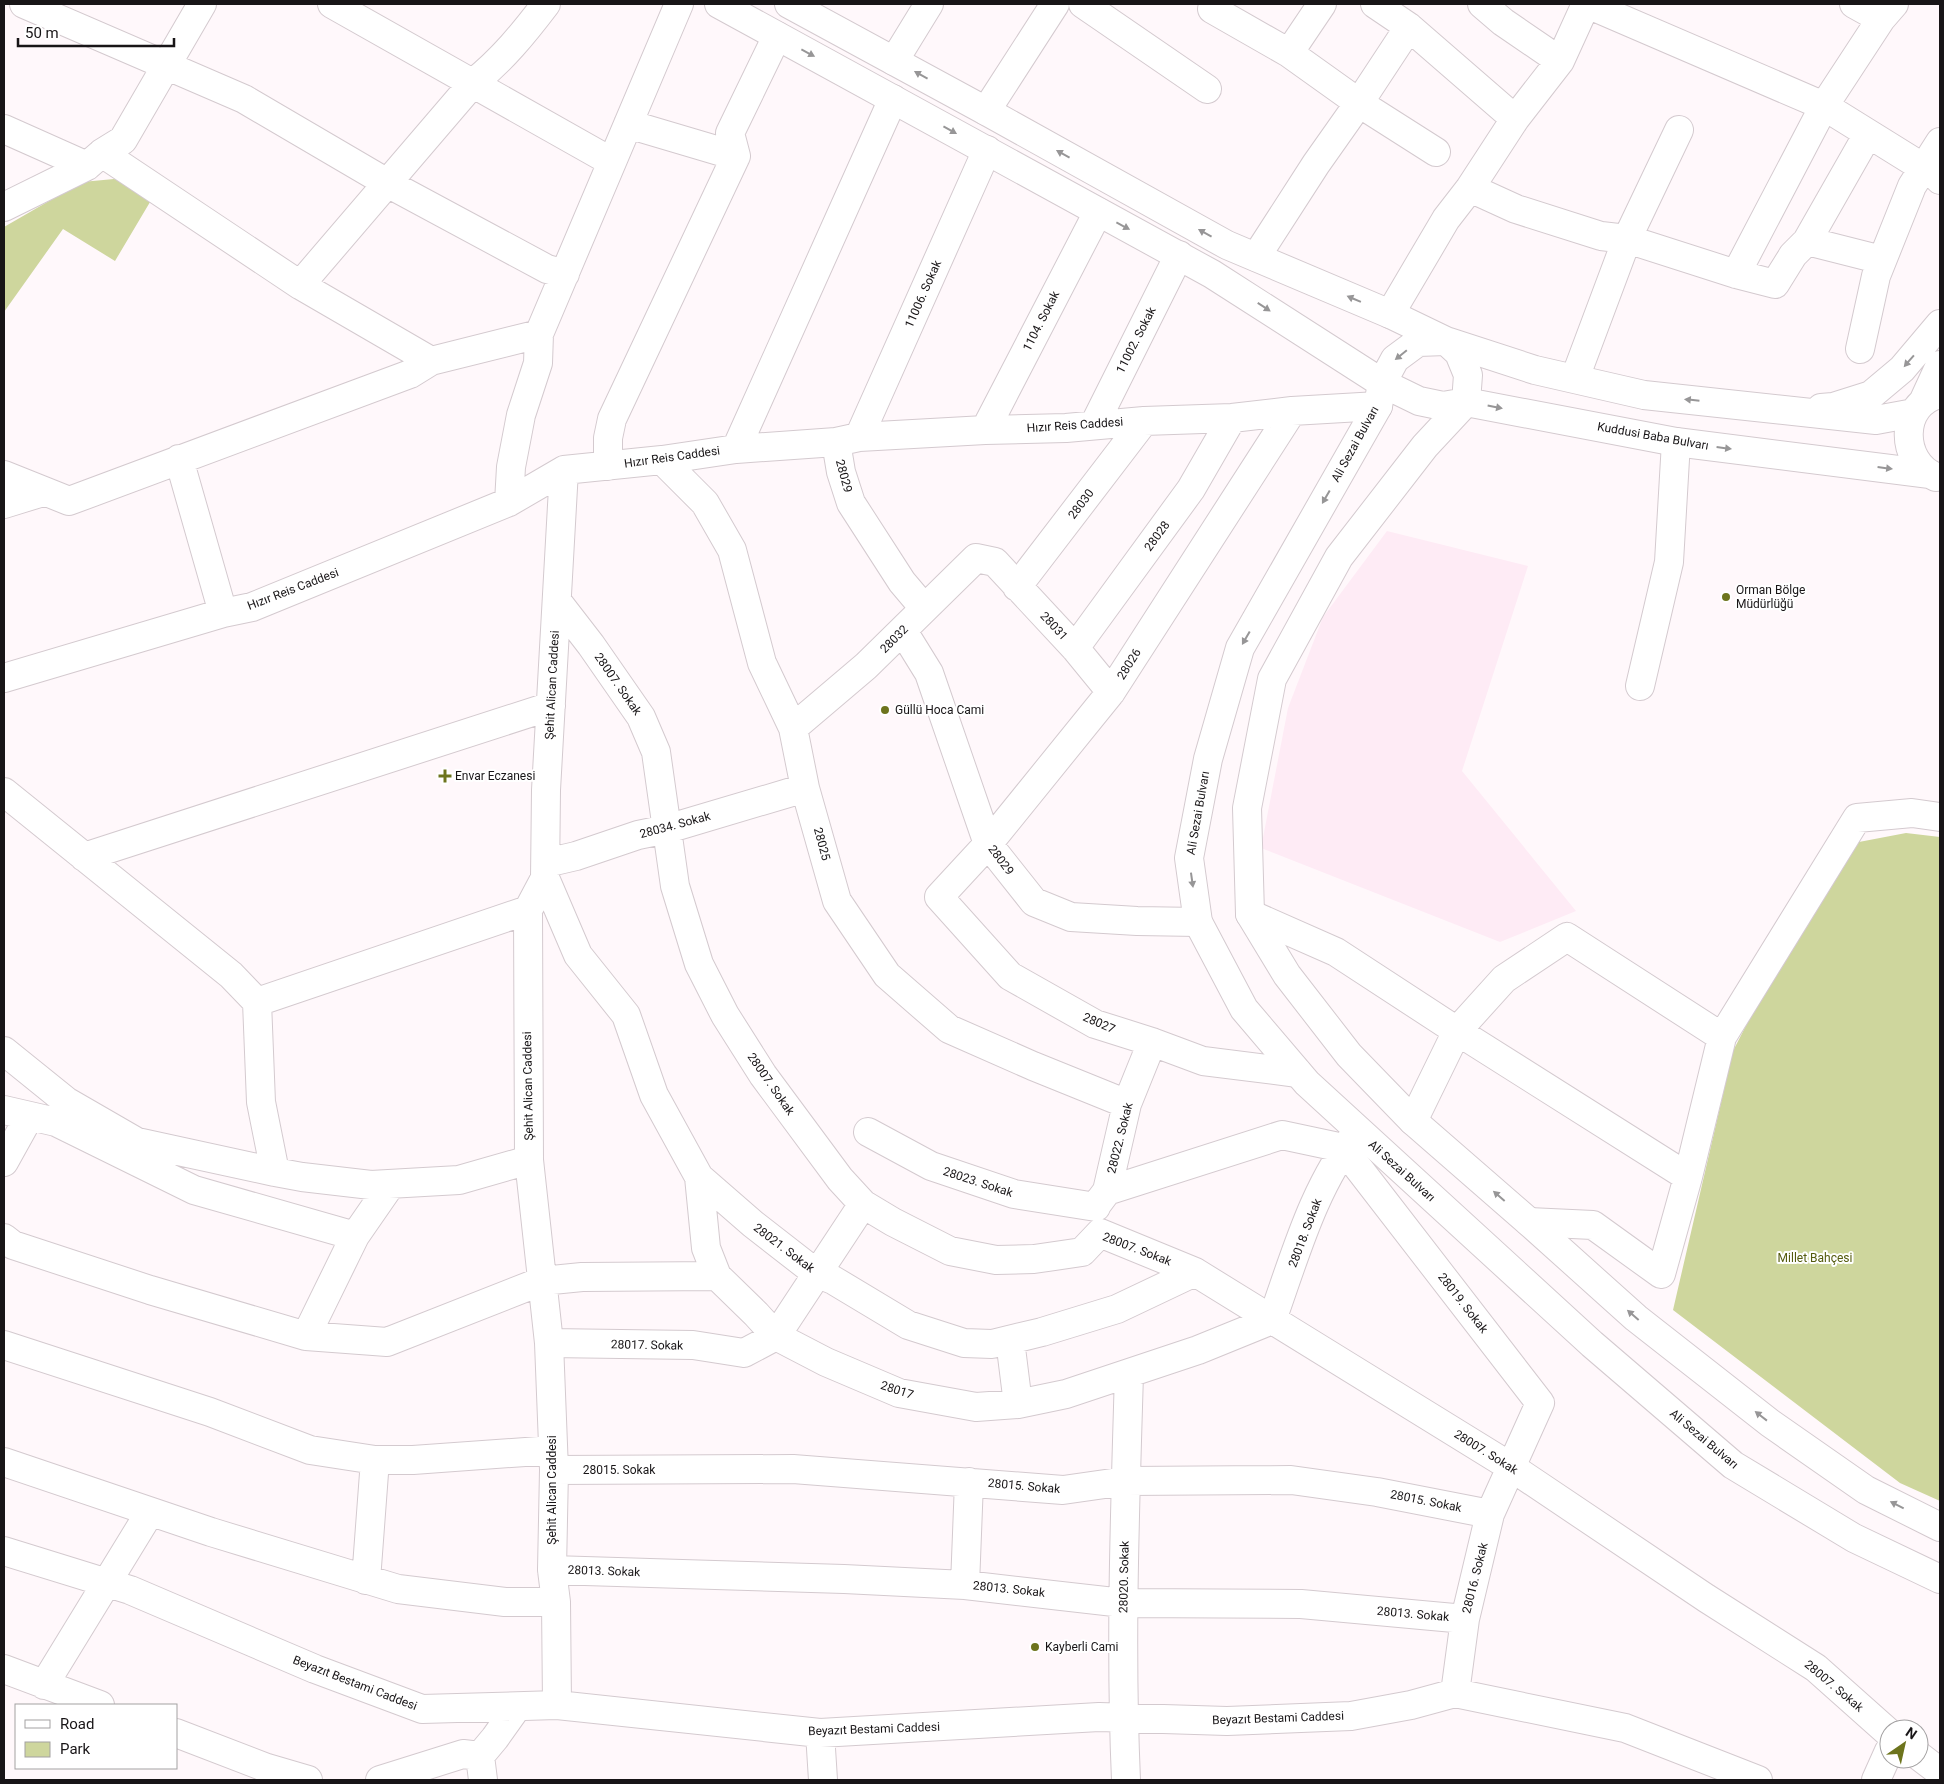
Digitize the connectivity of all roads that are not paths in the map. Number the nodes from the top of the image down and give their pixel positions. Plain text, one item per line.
1 (24, 4) edge
2 (202, 4) edge
3 (332, 4) edge
4 (546, 4) edge
5 (679, 4) edge
6 (719, 4) edge
7 (789, 4) edge
8 (927, 4) edge
9 (1055, 4) edge
10 (1083, 4) edge
11 (1214, 4) edge
12 (1322, 4) edge
13 (1375, 4) edge
14 (1482, 4) edge
15 (1586, 4) edge
16 (1854, 4) edge
17 (1888, 11) edge
18 (1409, 27) junction
19 (777, 36) junction
20 (1289, 53) junction
21 (894, 60) junction
22 (1560, 61) junction
23 (167, 64) junction
24 (473, 83) junction
25 (1207, 89) dead end
26 (893, 99) junction
27 (1359, 103) junction
28 (1824, 106) junction
29 (986, 111) junction
30 (1515, 119) junction
31 (628, 124) junction
32 (4, 129) edge
33 (1679, 130) dead end
34 (1868, 134) junction
35 (1940, 142) edge
36 (987, 150) junction
37 (1436, 152) dead end
38 (736, 156) junction
39 (94, 159) junction
40 (612, 162) junction
41 (1932, 174) edge
42 (388, 183) junction
43 (1470, 188) junction
44 (4, 207) edge
45 (1098, 212) junction
46 (1628, 239) junction
47 (1806, 242) junction
48 (1179, 255) junction
49 (1256, 257) junction
50 (1882, 260) junction
51 (565, 274) junction
52 (1736, 274) junction
53 (300, 285) junction
54 (1390, 314) junction
55 (1940, 324) edge
56 (539, 334) junction
57 (1446, 341) junction
58 (1860, 349) dead end
59 (431, 361) junction
60 (1940, 366) edge
61 (1575, 378) junction
62 (1380, 394) junction
63 (1466, 402) junction
64 (1926, 403) edge
65 (1292, 411) junction
66 (1795, 412) junction
67 (1232, 418) junction
68 (1144, 421) junction
69 (1094, 424) junction
70 (985, 430) junction
71 (848, 439) junction
72 (1676, 442) junction
73 (736, 449) junction
74 (178, 459) junction
75 (662, 460) junction
76 (608, 466) junction
77 (564, 470) junction
78 (4, 476) edge
79 (1935, 476) edge
80 (43, 492) junction
81 (509, 502) junction
82 (4, 504) edge
83 (995, 562) joint
84 (1017, 587) junction
85 (558, 601) junction
86 (924, 608) junction
87 (223, 613) junction
88 (903, 631) junction
89 (1075, 648) junction
90 (4, 678) edge
91 (1640, 686) dead end
92 (1111, 692) junction
93 (552, 706) junction
94 (793, 728) junction
95 (805, 788) junction
96 (4, 792) edge
97 (1940, 817) edge
98 (667, 829) junction
99 (988, 844) junction
100 (84, 857) junction
101 (545, 870) junction
102 (939, 897) joint
103 (528, 910) junction
104 (1250, 914) junction
105 (1198, 922) junction
106 (257, 1002) junction
107 (1457, 1031) junction
108 (1722, 1037) junction
109 (1152, 1042) junction
110 (4, 1051) edge
111 (1298, 1072) junction
112 (1127, 1104) junction
113 (61, 1112) junction
114 (16, 1114) edge
115 (1413, 1121) junction
116 (868, 1132) dead end
117 (1350, 1139) junction
118 (529, 1160) junction
119 (4, 1162) edge
120 (275, 1172) junction
121 (699, 1177) junction
122 (1688, 1177) junction
123 (391, 1184) junction
124 (863, 1204) junction
125 (1101, 1210) junction
126 (1529, 1222) junction
127 (355, 1236) junction
128 (4, 1238) edge
129 (1195, 1272) junction
130 (816, 1273) junction
131 (717, 1276) junction
132 (542, 1281) junction
133 (1272, 1320) junction
134 (306, 1336) junction
135 (776, 1336) junction
136 (1010, 1340) junction
137 (549, 1344) junction
138 (4, 1345) edge
139 (1129, 1374) junction
140 (1018, 1404) junction
141 (376, 1460) junction
142 (554, 1460) junction
143 (4, 1462) edge
144 (1511, 1467) junction
145 (1126, 1481) junction
146 (969, 1482) junction
147 (150, 1512) junction
148 (1490, 1514) junction
149 (1940, 1527) edge
150 (4, 1551) edge
151 (552, 1570) junction
152 (1940, 1579) edge
153 (366, 1580) junction
154 (107, 1583) junction
155 (965, 1585) junction
156 (556, 1602) junction
157 (1123, 1603) junction
158 (1465, 1619) junction
159 (4, 1670) edge
160 (44, 1685) junction
161 (1455, 1693) junction
162 (97, 1704) edge
163 (557, 1705) junction
164 (517, 1707) junction
165 (1123, 1719) junction
166 (1879, 1724) edge
167 (820, 1733) junction
168 (178, 1734) edge
169 (1929, 1764) edge
170 (482, 1768) edge
171 (1940, 1772) edge
172 (308, 1780) edge
173 (380, 1780) edge
174 (823, 1780) edge
175 (1126, 1780) edge
176 (1758, 1780) edge

1 - 23 street
2 - 23 street
3 - 24 street
4 - 24 street
5 - 31 street
6 - 19 street, Kuddusi Baba Bulvarı
7 - 21 street
8 - 21 street
9 - 29 street
10 - 25 street
11 - 20 street
12 - 20 street
13 - 18 street
14 - 22 street
15 - 22 street
15 - 28 street
16 - 17 street
17 - 28 street
18 - 27 street
18 - 30 street
19 -> 26 street, Kuddusi Baba Bulvarı
19 - 38 street
20 - 27 street
29 -> 21 street
22 - 30 street
23 - 39 street
23 - 42 street
24 - 40 street
24 - 42 street
26 -> 36 street, Kuddusi Baba Bulvarı
26 - 73 street
27 - 37 street
27 - 49 street
28 - 34 street
28 - 52 street
49 -> 29 street
30 - 43 street
31 - 38 street
31 - 40 street
32 - 39 street
33 - 46 street
34 - 41 street
34 - 47 street
35 - 41 street
36 - 45 street, Kuddusi Baba Bulvarı
36 - 71 street, 11006. Sokak
38 - 76 street
39 - 44 street
39 - 53 street
40 - 51 street
41 - 50 street
42 - 51 street
42 - 53 street
43 - 46 street
43 - 54 street
45 -> 48 street, Kuddusi Baba Bulvarı
45 - 70 street, 1104. Sokak
46 - 52 street
46 - 61 street
47 - 50 street
47 - 52 street
48 -> 62 street, Kuddusi Baba Bulvarı
48 - 69 street, 11002. Sokak
54 -> 49 street
50 - 58 street
51 - 56 street
53 - 59 street
54 - 57 street
55 -> 66 street
56 - 59 street
56 - 81 street
57 - 61 street
57 -> 62 street, Ali Sezai Bulvarı
57 - 63 street
59 - 74 street
60 - 64 street
66 -> 61 street
62 - 63 street, Kuddusi Baba Bulvarı
62 - 65 street, Hızır Reis Caddesi
62 -> 105 street, Ali Sezai Bulvarı
63 -> 72 street, Kuddusi Baba Bulvarı
63 - 104 street
64 - 66 street
64 - 79 street
65 - 67 street, Hızır Reis Caddesi
65 - 92 street, 28026
67 - 68 street, Hızır Reis Caddesi
67 - 89 street, 28028
68 - 69 street, Hızır Reis Caddesi
68 - 84 street, 28030
69 - 70 street, Hızır Reis Caddesi
70 - 71 street, Hızır Reis Caddesi
71 - 73 street, Hızır Reis Caddesi
71 - 86 street, 28029
72 -> 79 street, Kuddusi Baba Bulvarı
72 - 91 street
73 - 75 street, Hızır Reis Caddesi
74 - 80 street
74 - 87 street
75 - 76 street, Hızır Reis Caddesi
75 - 94 street, 28025
76 - 77 street, Hızır Reis Caddesi
77 - 81 street, Hızır Reis Caddesi
77 - 85 street, Şehit Alican Caddesi
78 - 80 street
80 - 82 street
81 - 87 street, Hızır Reis Caddesi
83 - 84 street, 28031
83 - 86 street, 28032
84 - 89 street, 28031
85 - 93 street, Şehit Alican Caddesi
85 - 98 street, 28007. Sokak
86 - 88 street, 28032
87 - 90 street, Hızır Reis Caddesi
88 - 94 street, 28032
88 - 99 street, 28029
89 - 92 street, 28031
92 - 99 street, 28026
93 - 100 street
93 - 101 street, Şehit Alican Caddesi
94 - 95 street, 28025
95 - 98 street, 28034. Sokak
95 - 112 street, 28025
96 - 100 street
97 - 108 street
98 - 101 street, 28034. Sokak
98 - 124 street, 28007. Sokak
99 - 102 street, 28026
99 - 105 street, 28029
100 - 106 street
101 - 103 street, Şehit Alican Caddesi
101 - 121 street, 28021. Sokak
102 - 109 street, 28027
103 - 106 street
103 - 118 street, Şehit Alican Caddesi
104 - 107 street
104 - 115 street
105 - 111 street, Ali Sezai Bulvarı
106 - 120 street
107 - 108 street
107 - 115 street
107 - 122 street
108 - 122 street
109 - 111 street, 28027
109 - 112 street, 28022. Sokak
110 - 113 street
111 - 117 street, Ali Sezai Bulvarı
112 - 125 street, 28022. Sokak
113 - 114 street
113 - 120 street
113 - 127 street
114 - 119 street
126 -> 115 street
116 - 125 street, 28023. Sokak
117 - 125 street
117 - 133 street, 28018. Sokak
117 - 144 street, 28019. Sokak
117 - 152 street, Ali Sezai Bulvarı
118 - 123 street
118 - 132 street, Şehit Alican Caddesi
120 - 123 street
121 - 130 street, 28021. Sokak
121 - 131 street
122 - 126 street
123 - 127 street
124 - 125 street, 28007. Sokak
124 - 130 street
125 - 129 street, 28007. Sokak
149 -> 126 street
127 - 134 street
128 - 134 street
129 - 133 street, 28007. Sokak
129 - 136 street, 28021. Sokak
130 - 135 street
130 - 136 street, 28021. Sokak
131 - 132 street
131 - 135 street, 28017
132 - 134 street
132 - 137 street, Şehit Alican Caddesi
133 - 139 street, 28017
133 - 144 street, 28007. Sokak
135 - 137 street, 28017. Sokak
135 - 140 street, 28017
136 - 140 street
137 - 142 street, Şehit Alican Caddesi
138 - 141 street, 28015. Sokak
139 - 140 street, 28017
139 - 145 street, 28020. Sokak
141 - 142 street, 28015. Sokak
141 - 153 street
142 - 146 street, 28015. Sokak
142 - 151 street, Şehit Alican Caddesi
143 - 147 street
144 - 148 street, 28016. Sokak
144 - 166 street, 28007. Sokak
145 - 146 street, 28015. Sokak
145 - 148 street, 28015. Sokak
145 - 157 street, 28020. Sokak
146 - 155 street
147 - 153 street
147 - 154 street
148 - 158 street, 28016. Sokak
150 - 154 street, Beyazıt Bestami Caddesi
151 - 155 street, 28013. Sokak
151 - 156 street, Şehit Alican Caddesi
153 - 156 street
154 - 160 street
154 - 164 street, Beyazıt Bestami Caddesi
155 - 157 street, 28013. Sokak
156 - 163 street, Şehit Alican Caddesi
157 - 158 street, 28013. Sokak
157 - 165 street, 28020. Sokak
158 - 161 street, 28016. Sokak
159 - 160 street
160 - 162 street
161 - 165 street, Beyazıt Bestami Caddesi
161 - 176 street, Beyazıt Bestami Caddesi
163 - 164 street, Beyazıt Bestami Caddesi
163 - 167 street, Beyazıt Bestami Caddesi
164 - 170 street
165 - 167 street, Beyazıt Bestami Caddesi
165 - 175 street, 28020. Sokak
167 - 174 street
168 - 172 street
169 - 171 street
170 - 173 street

